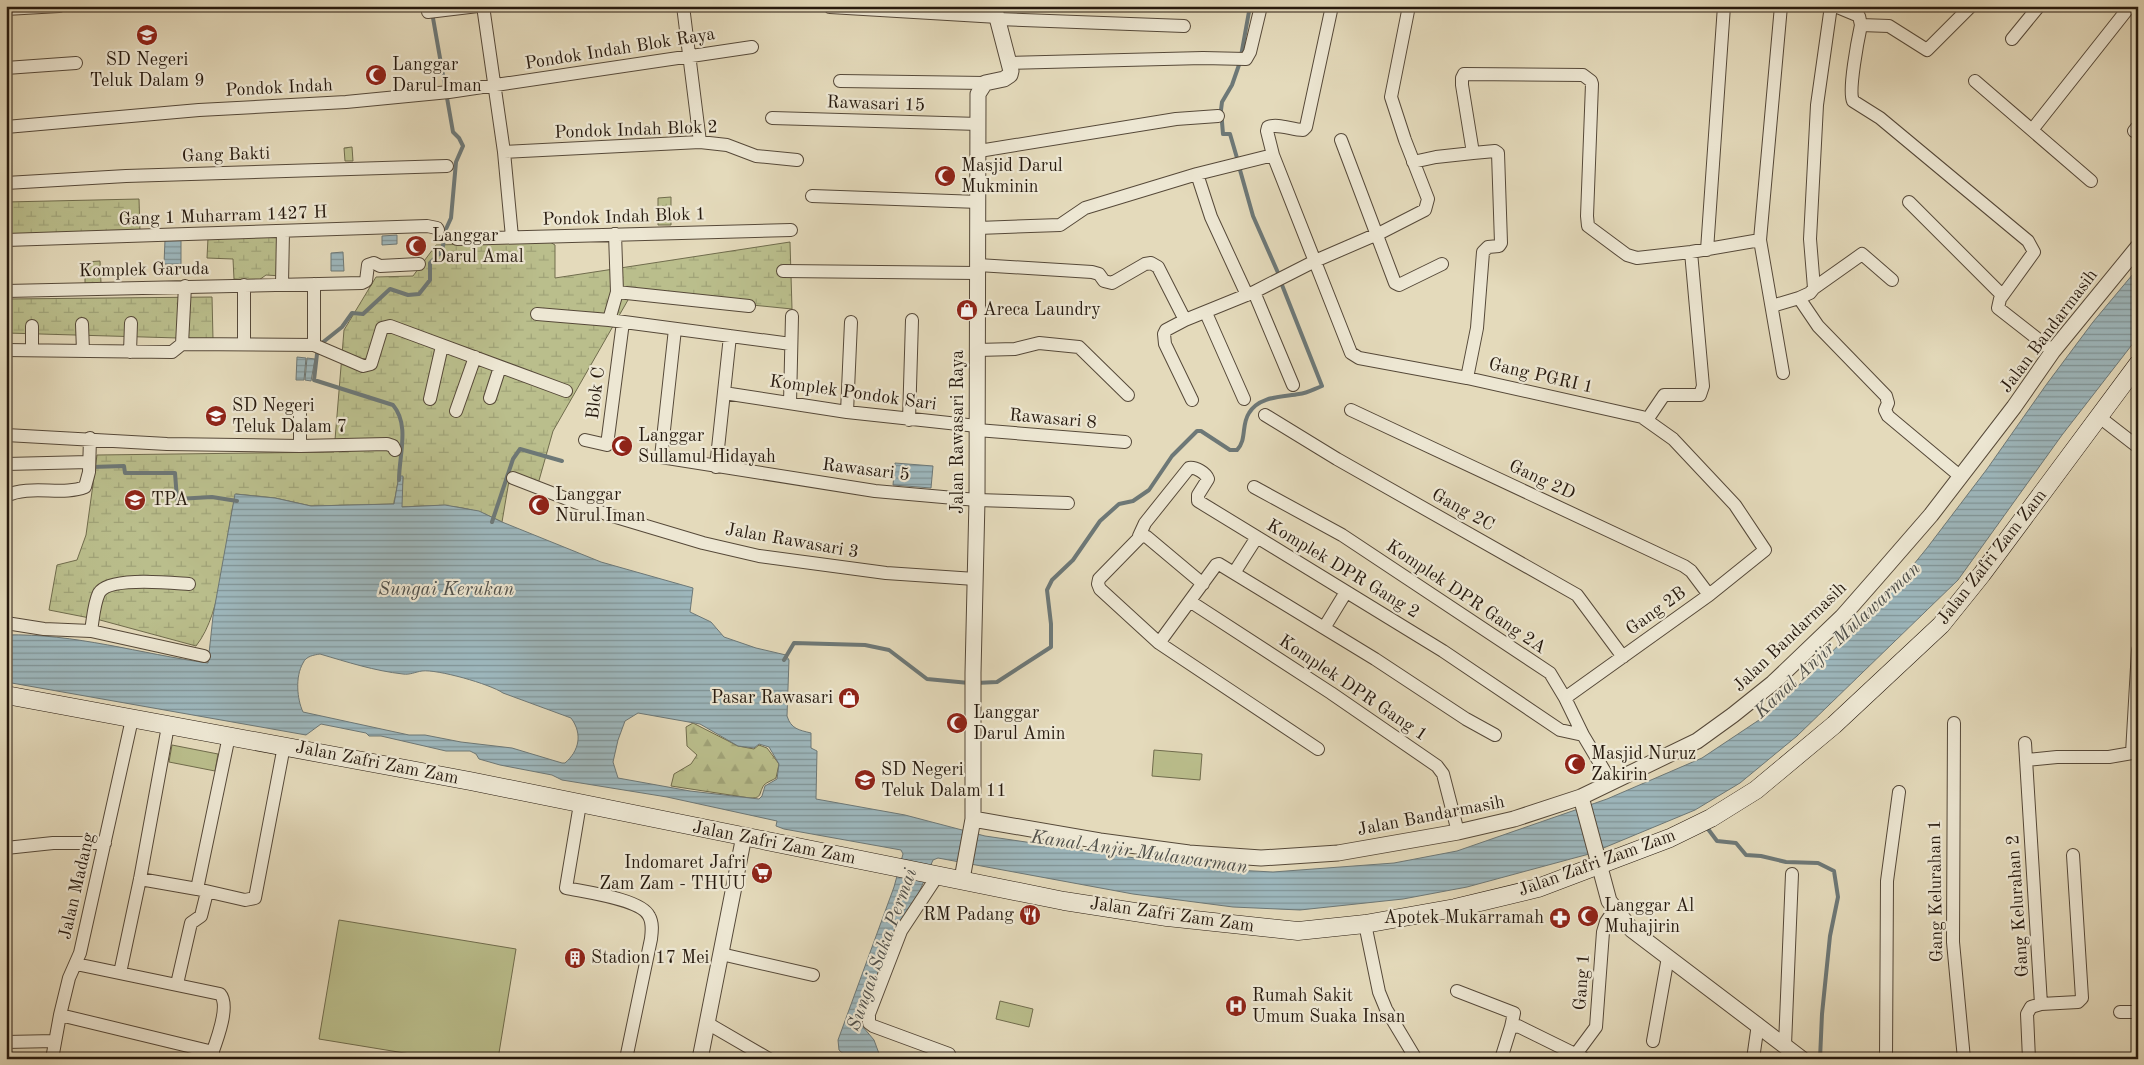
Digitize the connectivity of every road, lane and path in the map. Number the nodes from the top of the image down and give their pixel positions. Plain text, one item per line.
1 (58, 6) edge
2 (478, 6) edge
3 (483, 6) edge
4 (683, 6) edge
5 (1261, 6) edge
6 (1332, 6) edge
7 (1409, 6) edge
8 (1724, 6) edge
9 (1781, 6) edge
10 (1971, 6) edge
11 (2039, 6) edge
12 (2130, 6) edge
13 (830, 7) edge
14 (1838, 7) edge
15 (6, 9) edge
16 (428, 12) dead end
17 (997, 14) edge
18 (1861, 25) junction
19 (1184, 26) dead end
20 (2012, 40) dead end
21 (752, 47) dead end
22 (690, 55) junction
23 (76, 62) dead end
24 (1010, 63) junction
25 (6, 68) edge
26 (840, 81) dead end
27 (1975, 81) dead end
28 (985, 82) junction
29 (494, 86) junction
30 (1218, 116) dead end
31 (772, 118) dead end
32 (979, 124) junction
33 (6, 127) edge
34 (2032, 130) junction
35 (1341, 140) dead end
36 (700, 142) junction
37 (979, 151) junction
38 (504, 152) junction
39 (1473, 153) junction
40 (1273, 154) junction
41 (797, 160) dead end
42 (1413, 162) junction
43 (447, 166) dead end
44 (1197, 174) junction
45 (2091, 181) dead end
46 (6, 183) edge
47 (812, 196) dead end
48 (979, 202) junction
49 (1909, 202) dead end
50 (978, 228) junction
51 (438, 230) dead end
52 (792, 230) dead end
53 (283, 231) junction
54 (615, 234) junction
55 (1375, 234) junction
56 (457, 238) dead end
57 (512, 238) junction
58 (6, 240) edge
59 (1760, 240) junction
60 (2138, 247) edge
61 (1707, 250) junction
62 (1691, 252) junction
63 (1315, 261) junction
64 (419, 264) dead end
65 (1442, 264) dead end
66 (978, 269) junction
67 (783, 271) dead end
68 (1892, 280) dead end
69 (282, 284) junction
70 (314, 284) junction
71 (244, 285) junction
72 (185, 286) junction
73 (1814, 288) junction
74 (6, 291) edge
75 (617, 292) junction
76 (1250, 293) junction
77 (2002, 295) junction
78 (1799, 298) junction
79 (749, 306) dead end
80 (1772, 306) junction
81 (1206, 313) junction
82 (537, 314) dead end
83 (792, 316) dead end
84 (610, 320) junction
85 (912, 320) dead end
86 (1185, 320) junction
87 (623, 322) junction
88 (851, 322) dead end
89 (131, 323) dead end
90 (82, 324) dead end
91 (32, 326) dead end
92 (675, 329) junction
93 (730, 336) junction
94 (244, 344) junction
95 (791, 344) junction
96 (442, 346) junction
97 (318, 347) junction
98 (178, 348) junction
99 (6, 350) edge
100 (32, 350) junction
101 (977, 350) junction
102 (83, 351) junction
103 (130, 352) junction
104 (2053, 352) junction
105 (475, 357) junction
106 (2138, 364) edge
107 (500, 367) junction
108 (1783, 373) dead end
109 (1467, 378) junction
110 (1293, 384) dead end
111 (566, 392) dead end
112 (724, 393) junction
113 (1128, 395) dead end
114 (490, 398) dead end
115 (430, 399) dead end
116 (1244, 399) dead end
117 (1192, 400) dead end
118 (790, 403) junction
119 (1351, 410) dead end
120 (456, 411) dead end
121 (300, 412) dead end
122 (847, 412) junction
123 (1265, 415) dead end
124 (2098, 416) junction
125 (909, 420) junction
126 (1647, 420) junction
127 (977, 428) junction
128 (6, 435) edge
129 (90, 438) junction
130 (585, 440) dead end
131 (1125, 442) dead end
132 (300, 446) junction
133 (2138, 447) edge
134 (395, 450) dead end
135 (6, 464) edge
136 (89, 466) junction
137 (716, 467) junction
138 (1960, 477) junction
139 (513, 478) dead end
140 (1254, 487) dead end
141 (6, 496) edge
142 (978, 500) junction
143 (1068, 503) dead end
144 (1139, 536) junction
145 (1257, 537) junction
146 (1765, 550) joint
147 (1234, 573) junction
148 (976, 579) junction
149 (189, 584) dead end
150 (1203, 584) junction
151 (1346, 592) junction
152 (1709, 594) junction
153 (1191, 602) junction
154 (6, 623) edge
155 (1324, 628) junction
156 (91, 631) junction
157 (1159, 643) junction
158 (2138, 650) edge
159 (204, 656) dead end
160 (1623, 657) junction
161 (6, 695) edge
162 (1565, 698) junction
163 (132, 719) junction
164 (1954, 722) dead end
165 (168, 726) junction
166 (1494, 735) dead end
167 (1583, 735) junction
168 (229, 736) junction
169 (2025, 743) dead end
170 (284, 746) junction
171 (1318, 749) dead end
172 (2026, 760) junction
173 (1611, 782) junction
174 (1899, 792) dead end
175 (1582, 800) junction
176 (580, 804) junction
177 (973, 822) junction
178 (1458, 832) junction
179 (744, 836) junction
180 (105, 843) junction
181 (6, 848) edge
182 (2073, 855) dead end
183 (1598, 861) junction
184 (1792, 874) dead end
185 (935, 875) junction
186 (963, 875) junction
187 (140, 879) junction
188 (202, 890) junction
189 (1614, 910) junction
190 (1366, 924) junction
191 (721, 954) junction
192 (1668, 957) junction
193 (76, 964) junction
194 (120, 973) junction
195 (813, 975) dead end
196 (177, 984) junction
197 (1457, 992) dead end
198 (2041, 1004) junction
199 (2120, 1012) dead end
200 (2138, 1012) edge
201 (60, 1015) junction
202 (707, 1024) junction
203 (1758, 1024) junction
204 (1512, 1027) junction
205 (55, 1041) junction
206 (1653, 1041) dead end
207 (6, 1042) edge
208 (1785, 1045) junction
209 (212, 1055) edge
210 (1580, 1056) edge
211 (52, 1059) edge
212 (626, 1059) edge
213 (700, 1059) edge
214 (769, 1059) edge
215 (951, 1059) edge
216 (1416, 1059) edge
217 (1501, 1059) edge
218 (1753, 1059) edge
219 (1802, 1059) edge
220 (1886, 1059) edge
221 (1964, 1059) edge
222 (2029, 1059) edge

1 - 15 street
2 - 16 street
3 - 29 street
4 - 22 street
5 - 24 street
6 - 40 street
7 - 42 street
8 - 61 street
9 - 59 street
10 - 18 street
11 - 20 street
12 - 34 street
13 - 17 street
14 - 18 street
14 - 73 street
17 - 19 street
17 - 24 street
18 - 77 street
21 - 22 street, Pondok Indah Blok Raya
22 - 29 street, Pondok Indah Blok Raya
22 - 36 street
23 - 25 street
24 - 28 street
26 - 28 street
27 - 34 street
28 - 32 street, Jalan Rawasari Raya
29 - 33 street, Pondok Indah
29 - 38 street
30 - 37 street
31 - 32 street, Rawasari 15
32 - 37 street, Jalan Rawasari Raya
34 - 45 street
35 - 55 street
36 - 38 street, Pondok Indah Blok 2
36 - 41 street, Pondok Indah Blok 2
37 - 48 street, Jalan Rawasari Raya
38 - 57 street
39 - 42 street
39 - 62 street
39 - 109 street
40 - 44 street
40 - 63 street
42 - 55 street
43 - 46 street, Gang Bakti
44 - 50 street
44 - 76 street
47 - 48 street
48 - 50 street, Jalan Rawasari Raya
49 - 77 street
50 - 66 street, Jalan Rawasari Raya
51 - 53 street, Gang 1 Muharram 1427 H
52 - 54 street, Pondok Indah Blok 1
53 - 58 street, Gang 1 Muharram 1427 H
53 - 69 street
54 - 57 street, Pondok Indah Blok 1
54 - 75 street
55 - 63 street
55 - 65 street
56 - 57 street, Pondok Indah Blok 1
59 - 61 street
59 - 80 street
60 - 104 street, Jalan Bandarmasih
61 - 62 street
62 - 126 street
63 - 76 street
63 - 109 street, Gang PGRI 1
64 - 70 street, Komplek Garuda
66 - 67 street
66 - 86 street
66 - 101 street, Jalan Rawasari Raya
68 - 73 street
69 - 70 street, Komplek Garuda
69 - 71 street, Komplek Garuda
70 - 97 street
71 - 72 street, Komplek Garuda
71 - 94 street
72 - 74 street, Komplek Garuda
72 - 98 street
73 - 78 street
75 - 79 street
75 - 84 street
76 - 81 street
76 - 110 street
77 - 104 street
78 - 80 street
78 - 138 street
80 - 108 street
81 - 86 street
81 - 116 street
82 - 84 street
83 - 95 street
84 - 87 street
85 - 125 street
86 - 117 street
87 - 92 street
87 - 130 street, Blok C
88 - 122 street
89 - 103 street
90 - 102 street
91 - 100 street
92 - 93 street
92 - 137 street, Rawasari 5
93 - 95 street
93 - 112 street
94 - 97 street
94 - 98 street
95 - 118 street
96 - 97 street
96 - 105 street
96 - 115 street
98 - 103 street
99 - 100 street
100 - 102 street
101 - 113 street
101 - 127 street, Jalan Rawasari Raya
102 - 103 street
104 - 138 street, Jalan Bandarmasih
105 - 107 street
105 - 120 street
106 - 124 main road, Jalan Zafri Zam Zam
107 - 111 street
107 - 114 street
109 - 126 street, Gang PGRI 1
112 - 118 street, Komplek Pondok Sari
112 - 137 street
118 - 122 street, Komplek Pondok Sari
119 - 152 street, Gang 2D
121 - 132 street
122 - 125 street, Komplek Pondok Sari
123 - 160 street, Gang 2C
124 - 133 street
124 - 183 main road, Jalan Zafri Zam Zam
125 - 127 street, Komplek Pondok Sari
126 - 146 street, Gang PGRI 1
127 - 131 street, Rawasari 8
127 - 142 street, Jalan Rawasari Raya
128 - 129 street
129 - 132 street
129 - 136 street
132 - 134 street
135 - 136 street
136 - 141 street
137 - 142 street, Rawasari 5
138 - 173 street, Jalan Bandarmasih
139 - 148 street, Jalan Rawasari 3
140 - 162 street, Komplek DPR Gang 2A
142 - 143 street, Rawasari 5
142 - 148 street, Jalan Rawasari Raya
144 - 145 street, Komplek DPR Gang 2
144 - 150 street
144 - 157 street
145 - 147 street
145 - 151 street, Komplek DPR Gang 2
146 - 152 street, Gang 2B
147 - 150 street
147 - 155 street
148 - 177 street, Jalan Rawasari Raya
149 - 156 street
150 - 153 street
151 - 155 street
151 - 167 street, Komplek DPR Gang 2
152 - 160 street, Gang 2B
153 - 157 street
153 - 178 street, Komplek DPR Gang 1
154 - 156 street
155 - 166 street
156 - 159 street
157 - 171 street
158 - 172 street
160 - 162 street, Gang 2B
161 - 163 main road, Jalan Zafri Zam Zam
162 - 167 street, Komplek DPR Gang 2A
163 - 165 main road, Jalan Zafri Zam Zam
163 - 180 street, Jalan Madang
164 - 221 street, Gang Kelurahan 1
165 - 168 main road, Jalan Zafri Zam Zam
165 - 187 street
167 - 173 street, Komplek DPR Gang 2A
168 - 170 main road, Jalan Zafri Zam Zam
168 - 188 street
169 - 172 street, Gang Kelurahan 2
170 - 176 main road, Jalan Zafri Zam Zam
170 - 188 street
172 - 198 street, Gang Kelurahan 2
173 - 175 street, Jalan Bandarmasih
174 - 220 street
175 - 178 street, Jalan Bandarmasih
175 - 183 street
176 - 179 main road, Jalan Zafri Zam Zam
176 - 212 street
177 - 178 street, Jalan Bandarmasih
177 - 186 street, Jalan Rawasari Raya
179 - 185 main road, Jalan Zafri Zam Zam
179 - 191 street
180 - 181 street
180 - 193 street, Jalan Madang
182 - 198 street
183 - 189 street
183 - 190 main road, Jalan Zafri Zam Zam
184 - 208 street
185 - 186 main road, Jalan Zafri Zam Zam
185 - 215 street
186 - 190 main road, Jalan Zafri Zam Zam
187 - 188 street
187 - 194 street
188 - 196 street
189 - 192 street
189 - 210 street, Gang 1
190 - 216 street
191 - 195 street
191 - 202 street
192 - 203 street
192 - 206 street
193 - 194 street
193 - 201 street, Jalan Madang
194 - 196 street
196 - 209 street
197 - 204 street
198 - 222 street
199 - 200 street
201 - 205 street, Jalan Madang
201 - 209 street
202 - 213 street
202 - 214 street
203 - 208 street
203 - 218 street
204 - 210 street
204 - 217 street
205 - 207 street
205 - 211 street, Jalan Madang
208 - 219 street

